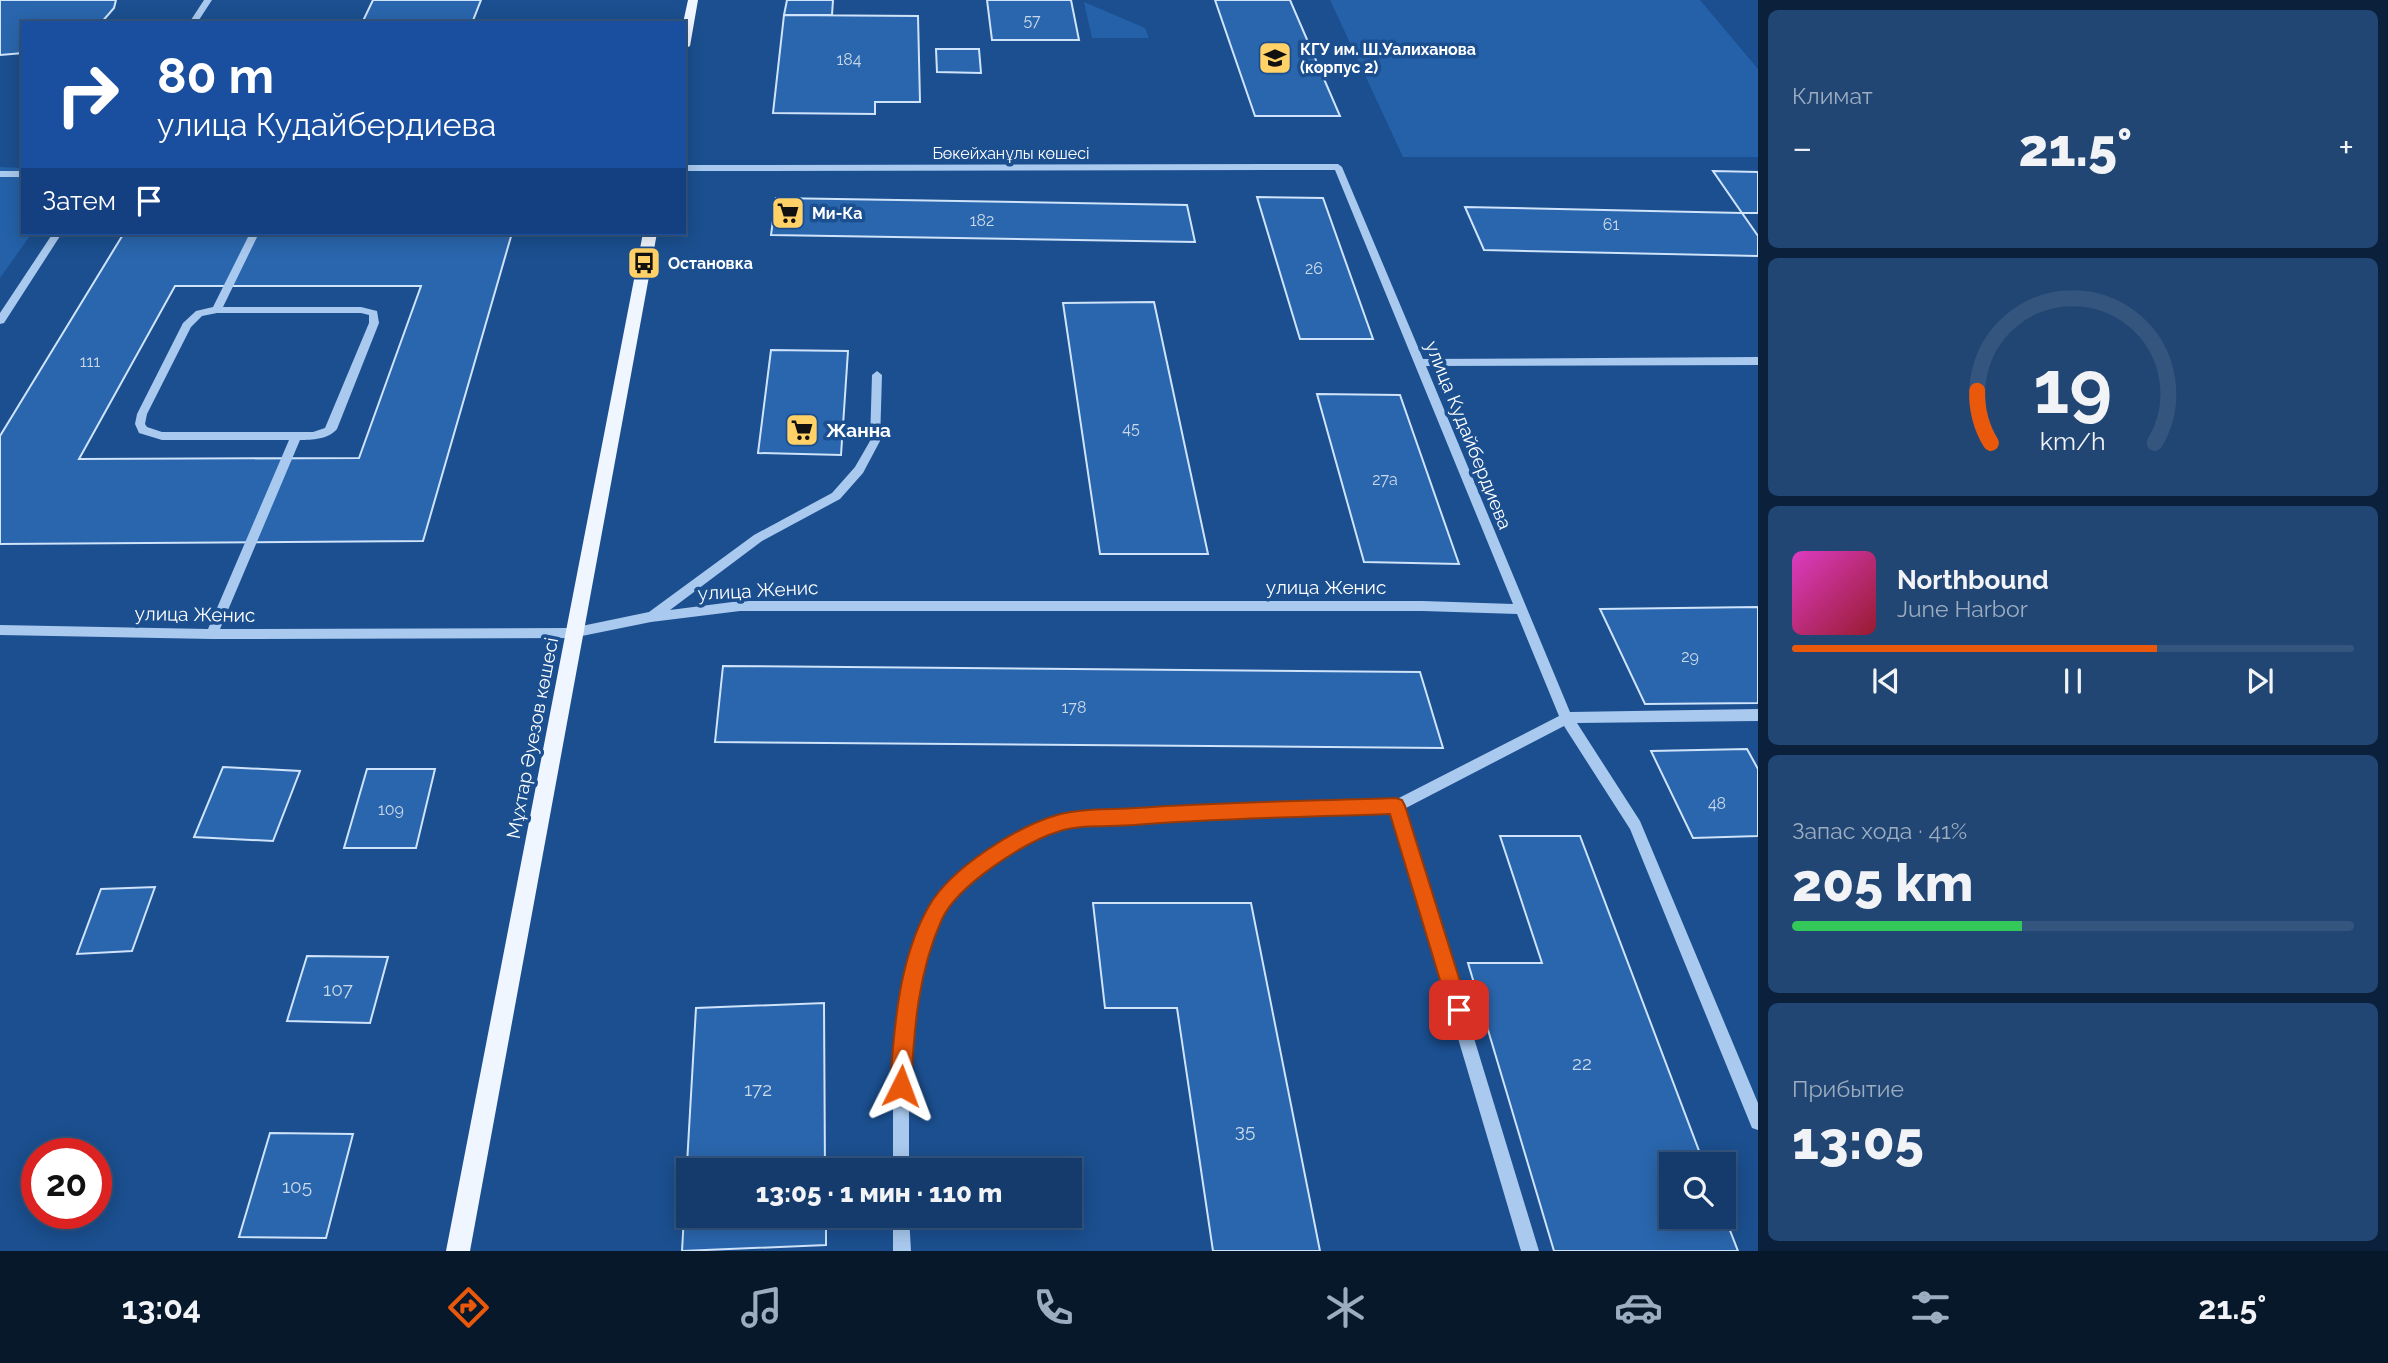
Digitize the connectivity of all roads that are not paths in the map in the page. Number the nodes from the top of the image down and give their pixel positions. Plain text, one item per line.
1 (208, 0) edge
2 (692, 0) edge
3 (194, 21) edge
4 (686, 34) edge
5 (1338, 167) joint
6 (686, 168) edge
7 (0, 174) edge
8 (21, 174) edge
9 (56, 235) edge
10 (253, 235) edge
11 (650, 235) edge
12 (217, 310) junction
13 (0, 321) edge
14 (1758, 361) edge
15 (1419, 363) junction
16 (877, 374) dead end
17 (296, 436) junction
18 (1520, 609) junction
19 (651, 617) junction
20 (0, 631) edge
21 (572, 633) junction
22 (212, 634) junction
23 (1758, 715) edge
24 (1566, 718) junction
25 (1396, 806) junction
26 (1758, 1122) edge
27 (901, 1158) edge
28 (901, 1228) edge
29 (458, 1251) edge
30 (902, 1251) edge
31 (1530, 1251) edge

1 - 3 street
2 - 4 main road
5 - 6 street, Бөкейханұлы көшесі
5 - 15 street, улица Кудайбердиева
7 - 8 street
9 - 13 street
10 - 12 street
11 - 21 main road, Мұхтар Әуезов көшесі
12 - 17 street
12 - 17 street
14 - 15 street
15 - 18 street, улица Кудайбердиева
16 - 19 street
17 - 22 street
18 - 19 street, улица Женис
18 - 24 street, улица Кудайбердиева
19 - 21 street, улица Женис
20 - 22 street, улица Женис
21 - 22 street, улица Женис
21 - 29 main road, Мұхтар Әуезов көшесі
23 - 24 street
24 - 25 street
24 - 26 street, улица Кудайбердиева
25 - 27 lane
25 - 31 street
28 - 30 street

